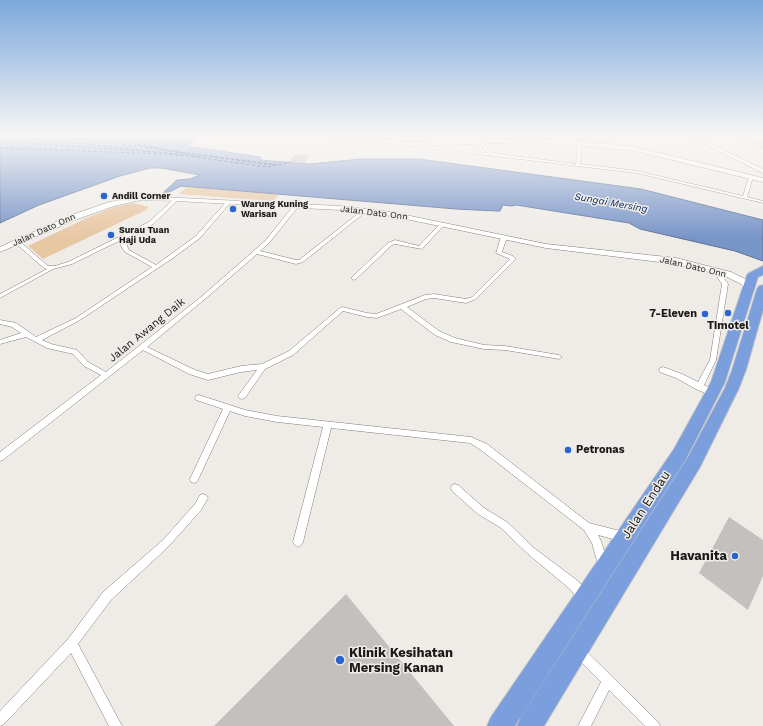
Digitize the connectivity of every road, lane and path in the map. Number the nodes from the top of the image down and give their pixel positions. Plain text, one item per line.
1 (619, 170) edge
2 (724, 170) edge
3 (726, 170) edge
4 (753, 170) edge
5 (751, 177) junction
6 (763, 180) edge
7 (744, 198) junction
8 (177, 199) junction
9 (229, 202) junction
10 (763, 202) edge
11 (296, 206) junction
12 (366, 210) junction
13 (443, 224) junction
14 (123, 237) junction
15 (504, 237) junction
16 (17, 242) junction
17 (0, 250) edge
18 (257, 252) junction
19 (156, 267) junction
20 (51, 269) junction
21 (716, 271) junction
22 (354, 278) dead end
23 (760, 281) edge
24 (0, 296) edge
25 (402, 306) junction
26 (0, 322) edge
27 (27, 334) junction
28 (36, 340) junction
29 (0, 342) edge
30 (142, 347) junction
31 (559, 357) dead end
32 (718, 363) junction
33 (263, 367) junction
34 (663, 370) dead end
35 (107, 375) junction
36 (705, 390) junction
37 (242, 396) dead end
38 (199, 398) dead end
39 (228, 407) junction
40 (328, 424) junction
41 (0, 457) edge
42 (194, 479) dead end
43 (455, 488) dead end
44 (203, 498) dead end
45 (587, 527) junction
46 (633, 536) junction
47 (298, 542) dead end
48 (604, 568) junction
49 (585, 597) junction
50 (72, 642) junction
51 (577, 650) junction
52 (608, 681) junction
53 (0, 720) edge
54 (116, 726) edge
55 (500, 726) edge
56 (530, 726) edge
57 (584, 726) edge
58 (654, 726) edge

1 - 7 street
2 - 5 street
3 - 4 street
5 - 6 street
5 - 7 street
7 - 10 street
8 - 9 street, Jalan Dato Onn
8 - 14 street
8 - 16 street, Jalan Dato Onn
9 - 11 street, Jalan Dato Onn
9 - 19 street
11 - 12 street, Jalan Dato Onn
11 - 18 street, Jalan Awang Daik
12 - 13 street, Jalan Dato Onn
12 - 18 street
13 - 15 street, Jalan Dato Onn
13 - 22 street
14 - 19 street
14 - 20 street
15 - 21 street, Jalan Dato Onn
15 - 25 street
16 - 17 street, Jalan Dato Onn
16 - 20 street
18 - 30 street, Jalan Awang Daik
19 - 28 street
20 - 24 street
21 - 23 street, Jalan Dato Onn
21 - 32 street
23 - 32 highway, Jalan Endau
23 - 46 highway, Jalan Endau
25 - 31 street
25 - 33 street
26 - 27 street
27 - 28 street
27 - 29 street
28 - 35 street
30 - 33 street
30 - 35 street, Jalan Awang Daik
32 - 36 highway, Jalan Endau
33 - 37 street
34 - 36 street
35 - 41 street, Jalan Awang Daik
36 - 46 highway, Jalan Endau
38 - 39 street
39 - 40 street
39 - 42 street
40 - 45 street
40 - 47 street
43 - 49 street
44 - 50 street
45 - 46 street
45 - 48 street
46 - 48 highway, Jalan Endau
46 - 51 highway, Jalan Endau
48 - 49 highway, Jalan Endau
49 - 55 highway, Jalan Endau
50 - 53 street
50 - 54 street
51 - 52 street
51 - 56 highway, Jalan Endau
52 - 57 street
52 - 58 street

